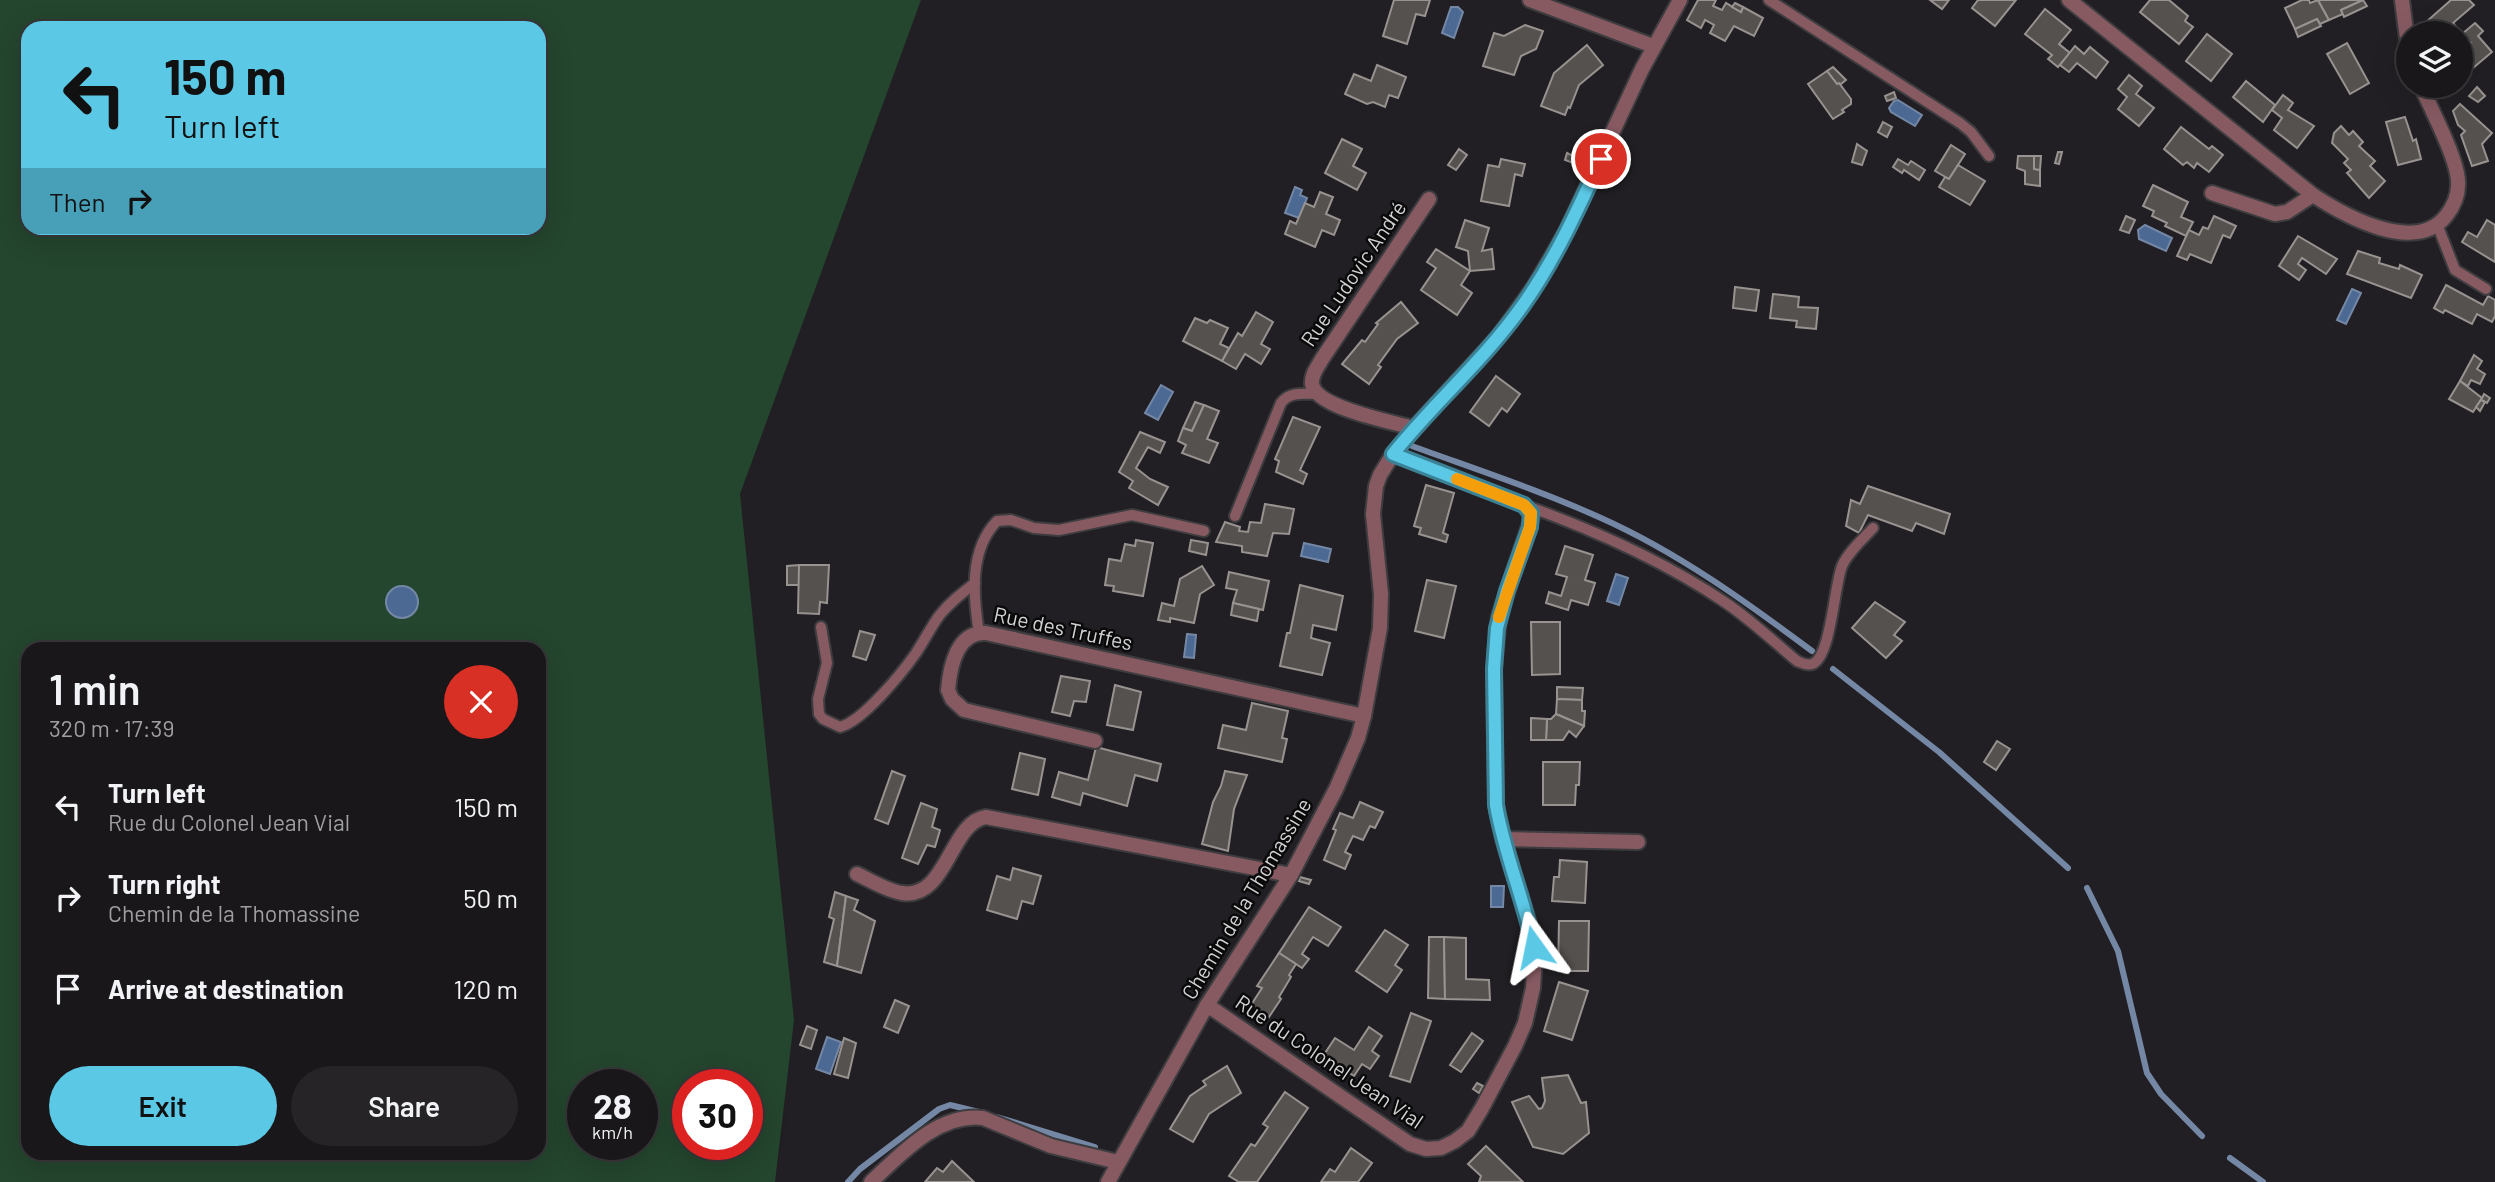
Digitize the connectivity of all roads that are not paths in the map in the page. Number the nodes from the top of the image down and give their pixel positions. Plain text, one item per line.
1 (1530, 0) edge
2 (1680, 0) edge
3 (1769, 0) edge
4 (2069, 0) edge
5 (2402, 0) edge
6 (2405, 21) edge
7 (1653, 46) junction
8 (2426, 98) edge
9 (1989, 156) dead end
10 (2212, 193) dead end
11 (2313, 195) junction
12 (1429, 198) dead end
13 (2437, 224) junction
14 (2486, 289) dead end
15 (1317, 394) junction
16 (1414, 428) junction
17 (1393, 454) junction
18 (1524, 505) junction
19 (1235, 516) dead end
20 (1873, 528) dead end
21 (1205, 531) dead end
22 (975, 583) junction
23 (821, 628) dead end
24 (979, 633) junction
25 (1364, 716) junction
26 (1095, 741) dead end
27 (1503, 839) junction
28 (1638, 842) dead end
29 (857, 874) dead end
30 (1291, 875) junction
31 (1208, 1004) junction
32 (1118, 1162) junction
33 (871, 1182) edge
34 (1108, 1182) edge

1 - 7 street
2 - 7 street, Chemin de la Thomassine
3 - 9 lane
4 - 11 street
5 - 6 street
7 - 16 street, Chemin de la Thomassine
8 - 13 street
10 - 11 street
11 - 13 street
12 - 15 street, Rue Ludovic André
13 - 14 lane
15 - 16 street
15 - 19 lane
16 - 17 street, Chemin de la Thomassine
17 - 18 street
17 - 25 street, Chemin de la Thomassine
18 - 20 lane
18 - 27 street, Rue du Colonel Jean Vial
21 - 22 lane
22 - 23 lane
22 - 24 lane
24 - 25 street, Rue des Truffes
24 - 26 street, Rue des Truffes
25 - 30 street, Chemin de la Thomassine
27 - 28 street
27 - 31 street, Rue du Colonel Jean Vial
29 - 30 street
30 - 31 street, Chemin de la Thomassine
31 - 32 street, Chemin de la Thomassine
32 - 33 street
32 - 34 street, Chemin de la Thomassine

